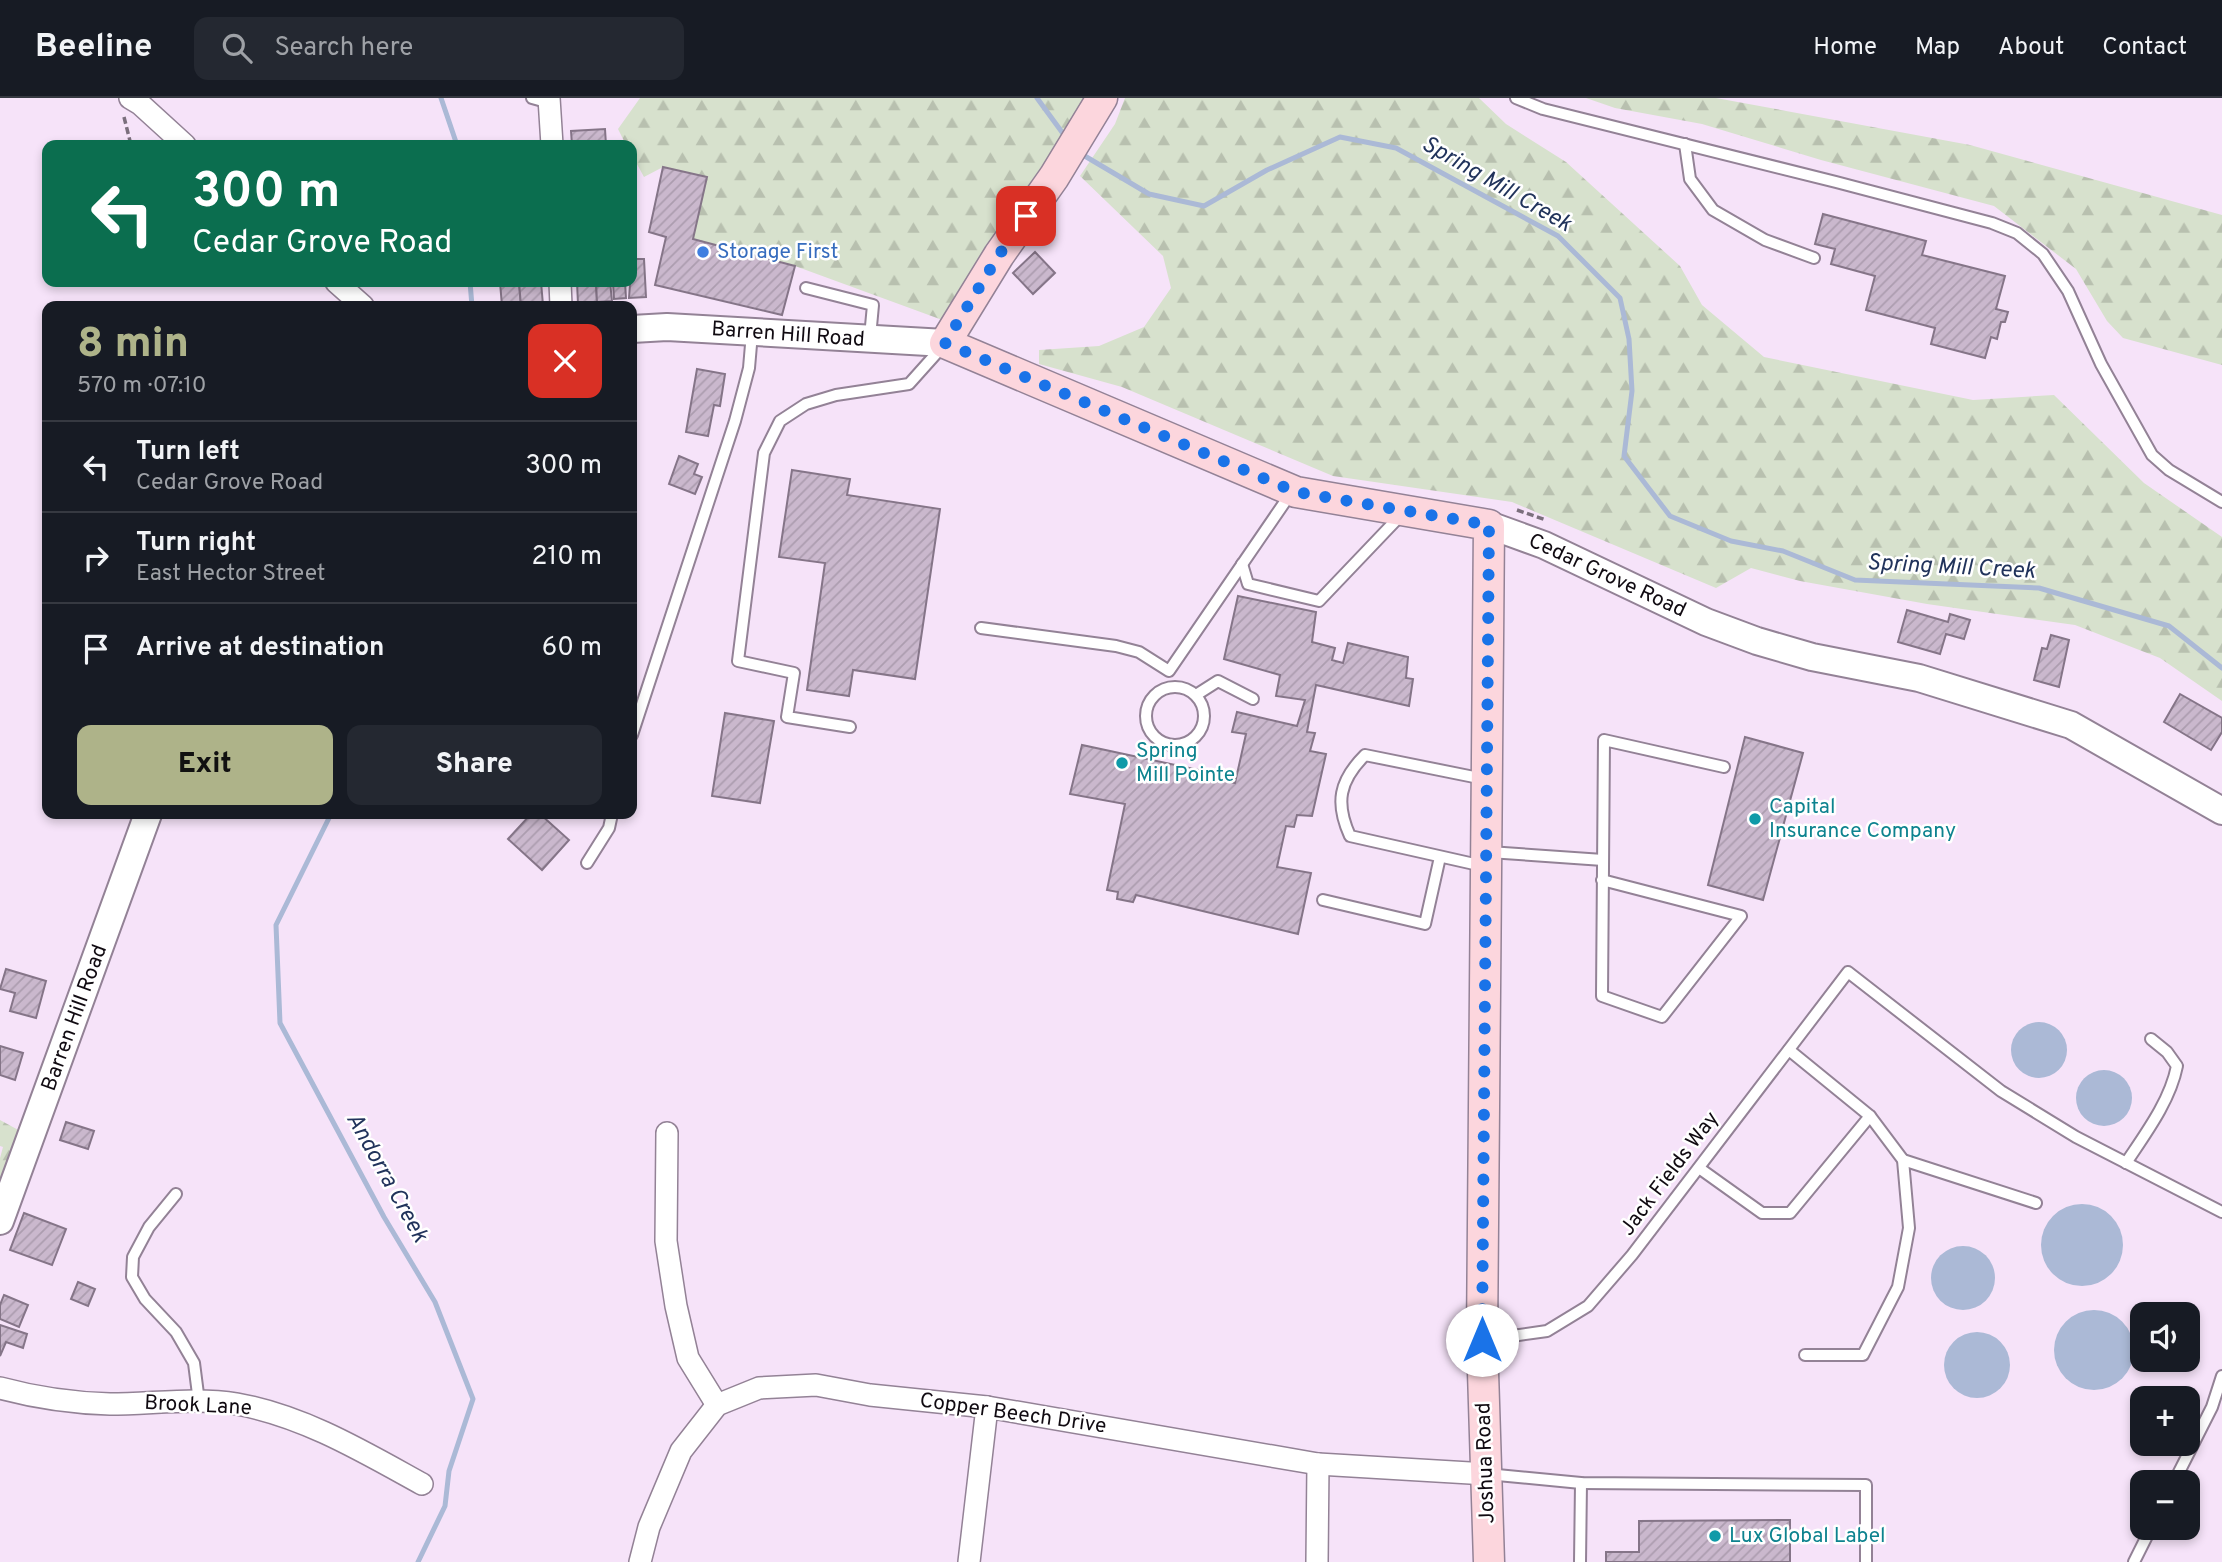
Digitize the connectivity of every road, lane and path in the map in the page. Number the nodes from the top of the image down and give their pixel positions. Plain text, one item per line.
1 (1516, 98) edge
2 (544, 100) edge
3 (126, 103) edge
4 (1098, 105) edge
5 (130, 140) edge
6 (180, 140) edge
7 (551, 140) edge
8 (1685, 144) junction
9 (1814, 257) dead end
10 (342, 287) edge
11 (806, 288) dead end
12 (357, 301) edge
13 (637, 329) edge
14 (752, 333) junction
15 (869, 340) junction
16 (945, 343) junction
17 (1293, 490) junction
18 (2222, 502) edge
19 (1406, 511) junction
20 (1489, 525) junction
21 (1242, 564) junction
22 (981, 628) dead end
23 (1168, 671) junction
24 (1171, 686) junction
25 (1196, 695) junction
26 (1253, 699) dead end
27 (637, 720) edge
28 (850, 727) dead end
29 (1724, 767) dead end
30 (1487, 779) junction
31 (2222, 811) edge
32 (146, 819) edge
33 (611, 819) edge
34 (1440, 857) junction
35 (1486, 859) junction
36 (1603, 860) junction
37 (587, 863) dead end
38 (1602, 880) junction
39 (1323, 900) dead end
40 (2151, 1039) dead end
41 (1788, 1050) junction
42 (1870, 1116) junction
43 (667, 1133) dead end
44 (1903, 1160) junction
45 (2126, 1163) junction
46 (1699, 1168) junction
47 (176, 1194) dead end
48 (2036, 1203) dead end
49 (2222, 1212) edge
50 (0, 1221) edge
51 (1482, 1340) junction
52 (1805, 1355) dead end
53 (2222, 1376) edge
54 (0, 1388) edge
55 (199, 1403) junction
56 (717, 1405) junction
57 (987, 1407) junction
58 (1318, 1464) junction
59 (2180, 1470) edge
60 (1487, 1474) junction
61 (1581, 1483) junction
62 (422, 1484) dead end
63 (2145, 1540) edge
64 (640, 1562) edge
65 (969, 1562) edge
66 (1317, 1562) edge
67 (1489, 1562) edge
68 (1580, 1562) edge
69 (1866, 1562) edge
70 (2134, 1562) edge

1 - 8 lane
2 - 7 street
3 - 5 path
3 - 6 street
4 - 16 main road
8 - 9 lane
8 - 18 lane
10 - 12 street
11 - 15 lane
13 - 14 street, Barren Hill Road
14 - 15 street, Barren Hill Road
14 - 27 lane
15 - 16 street, Barren Hill Road
16 - 17 main road, Cedar Grove Road
16 - 28 lane
17 - 19 main road, Cedar Grove Road
17 - 21 lane
19 - 20 main road, Cedar Grove Road
19 - 21 lane
20 - 30 main road, Joshua Road
20 - 31 street, Cedar Grove Road
21 - 23 lane
22 - 23 lane
23 - 24 lane
24 - 25 lane
24 - 25 lane
25 - 26 lane
29 - 36 lane
30 - 34 lane
30 - 35 main road, Joshua Road
32 - 50 street, Barren Hill Road
33 - 37 lane
34 - 35 lane
34 - 39 lane
35 - 36 lane
35 - 51 main road, Joshua Road
36 - 38 lane
38 - 38 lane
40 - 45 lane
41 - 42 lane
41 - 45 lane, Jack Fields Way
41 - 46 lane, Jack Fields Way
42 - 44 lane
42 - 46 lane
43 - 56 street
44 - 48 lane
44 - 52 lane
45 - 49 lane
46 - 51 lane, Jack Fields Way
47 - 55 lane
51 - 60 main road, Joshua Road
53 - 59 lane
54 - 55 street, Brook Lane
55 - 62 street, Brook Lane
56 - 57 street, Copper Beech Drive
56 - 64 street, Copper Beech Drive
57 - 58 street, Copper Beech Drive
57 - 65 street
58 - 60 street, Copper Beech Drive
58 - 66 street
60 - 61 lane
60 - 67 main road, Joshua Road
61 - 68 lane
61 - 69 lane
63 - 70 lane

